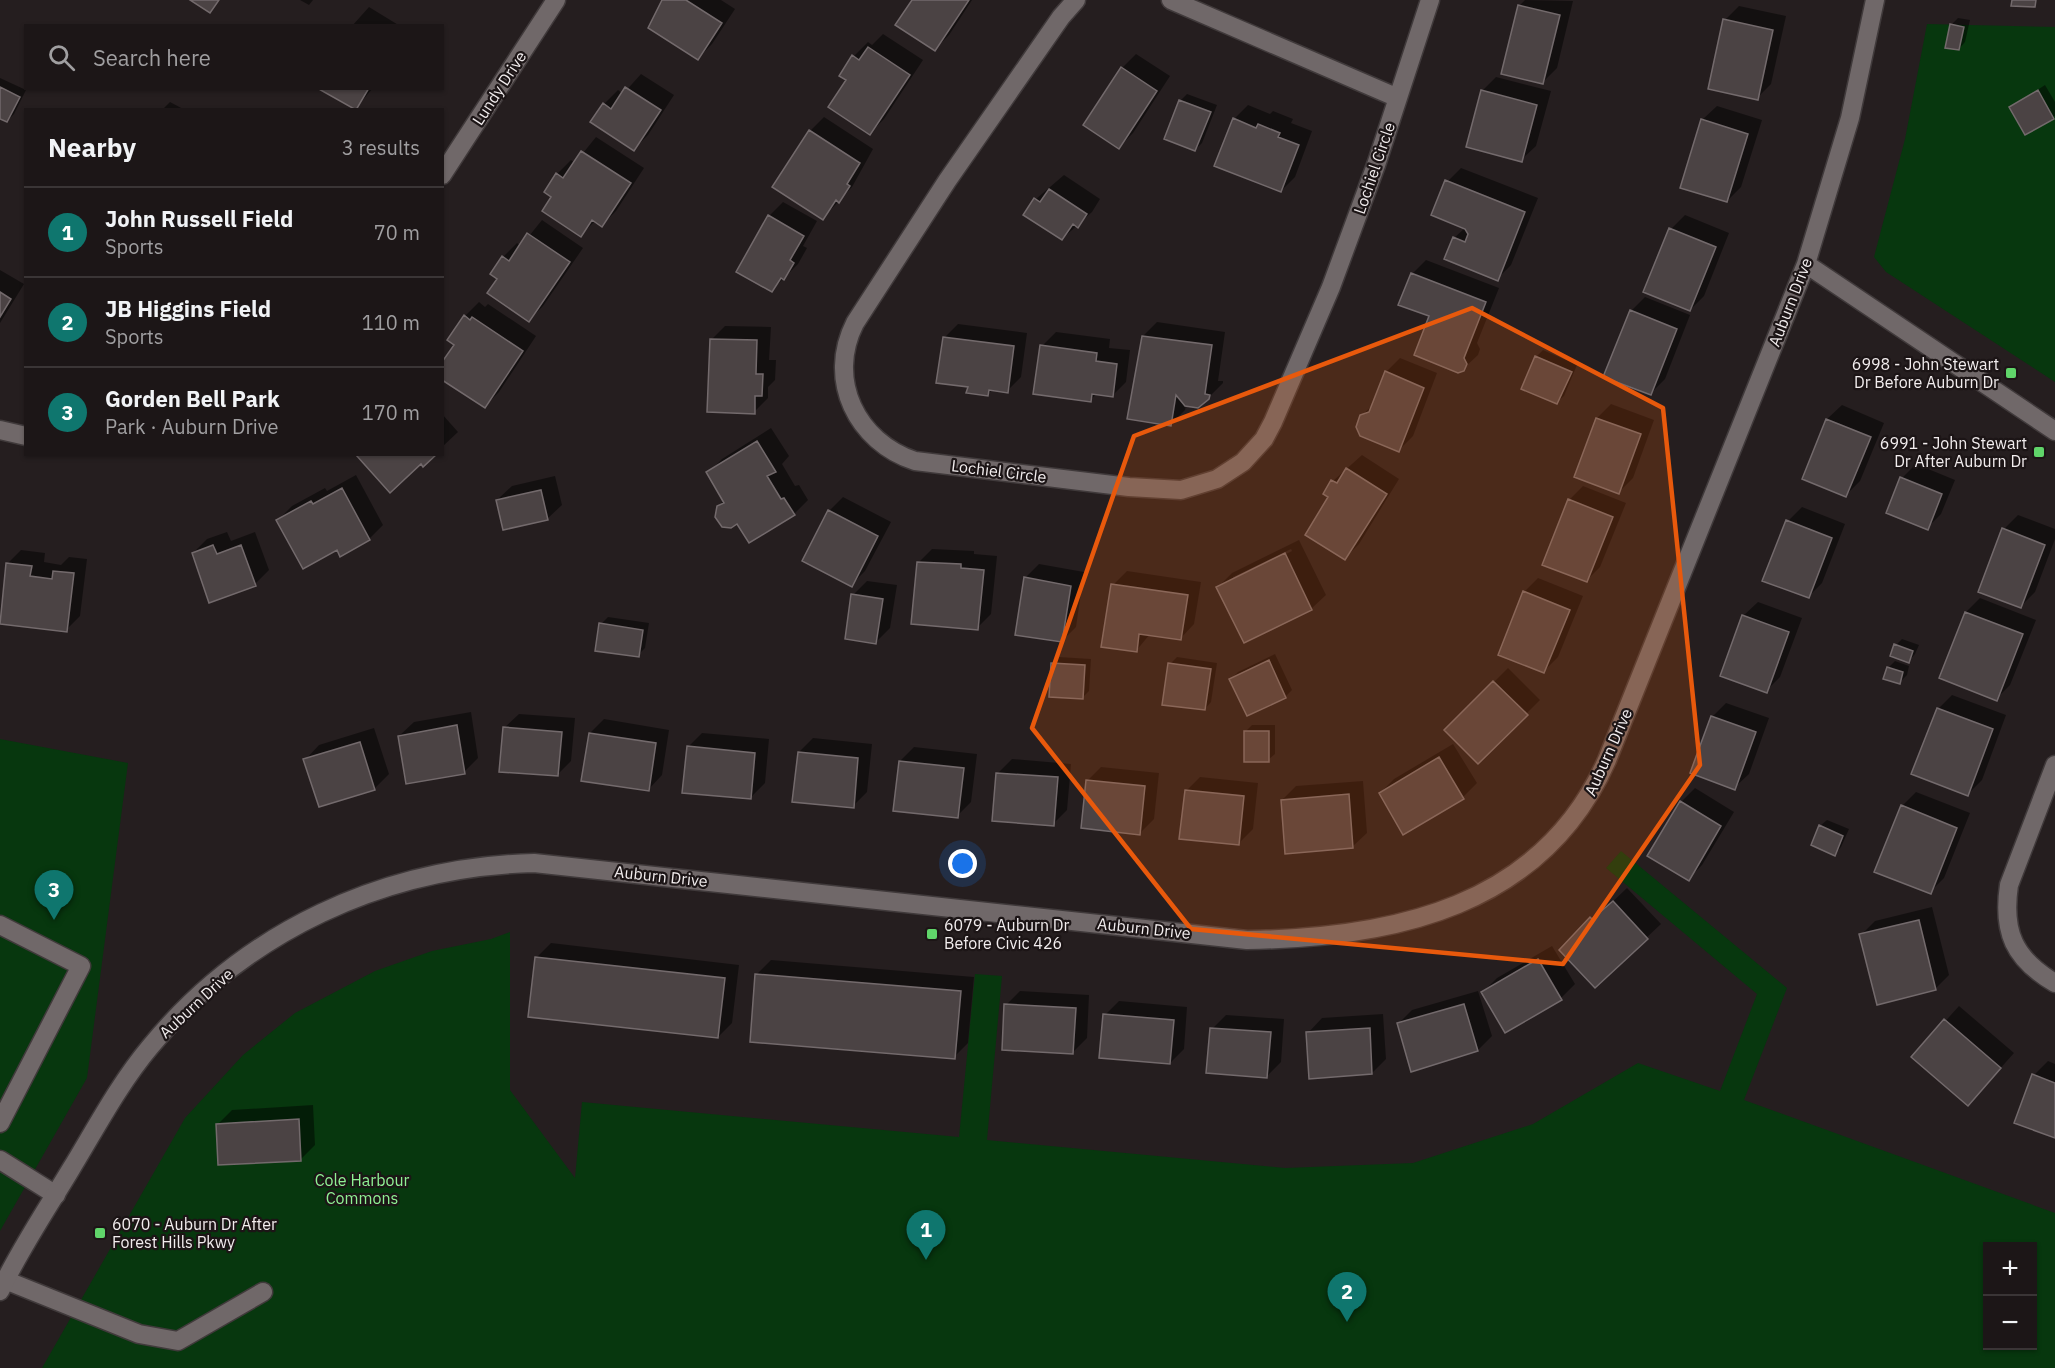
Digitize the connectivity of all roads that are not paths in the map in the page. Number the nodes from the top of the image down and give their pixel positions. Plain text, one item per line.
1 (556, 0) edge
2 (1076, 0) edge
3 (1171, 0) edge
4 (1430, 0) edge
5 (1875, 0) edge
6 (1398, 98) junction
7 (444, 172) edge
8 (1806, 264) junction
9 (0, 430) edge
10 (2055, 431) edge
11 (24, 436) edge
12 (2055, 765) edge
13 (0, 925) edge
14 (2055, 983) edge
15 (0, 1122) edge
16 (0, 1160) edge
17 (56, 1195) junction
18 (3, 1285) edge
19 (263, 1292) dead end

1 - 7 street, Lundy Drive
2 - 6 street, Lochiel Circle
3 - 6 street
4 - 6 street, Lochiel Circle
5 - 8 street, Auburn Drive
8 - 10 street
8 - 17 street, Auburn Drive
9 - 11 street
12 - 14 street
13 - 15 street
16 - 17 street
17 - 18 street, Auburn Drive
18 - 19 street

